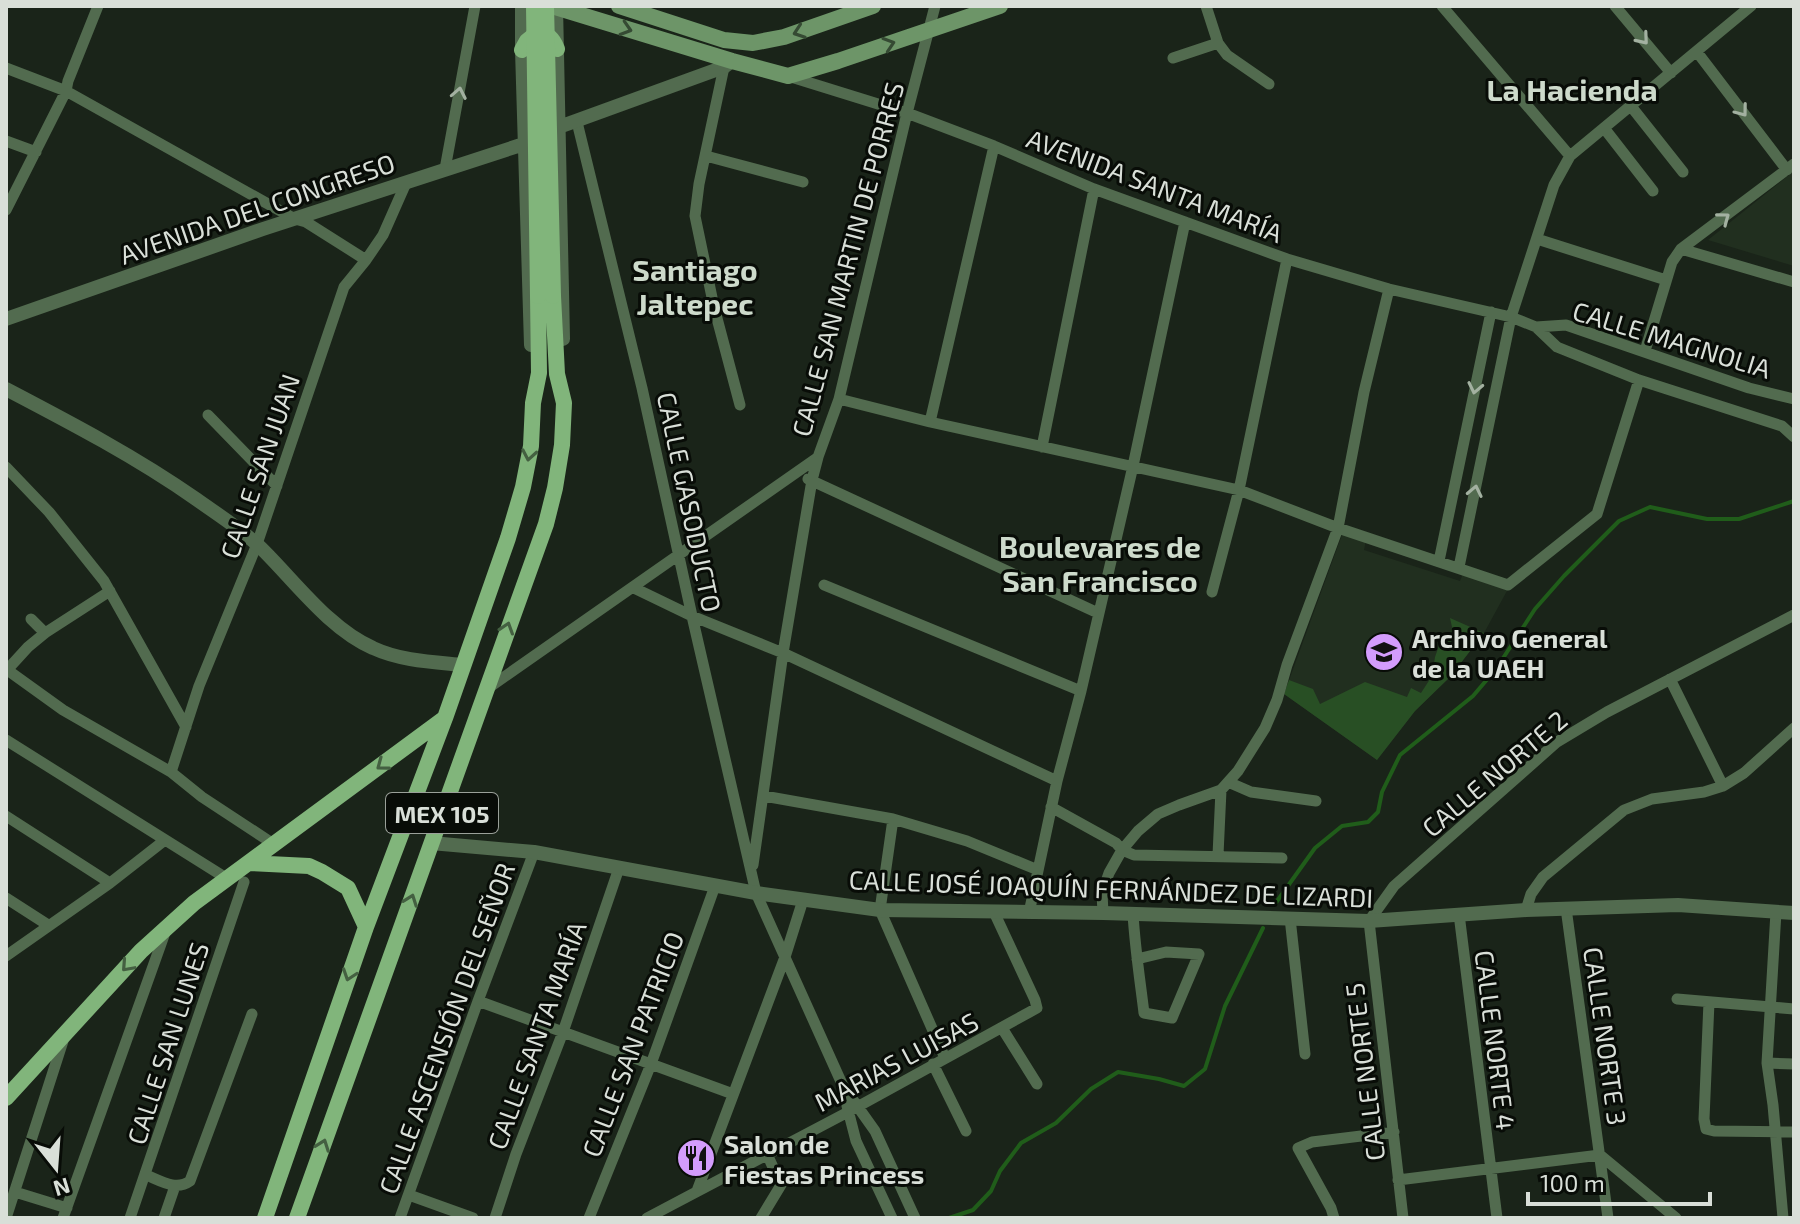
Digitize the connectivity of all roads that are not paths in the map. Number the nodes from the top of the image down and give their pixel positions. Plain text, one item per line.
1 (98, 6) edge
2 (475, 6) edge
3 (522, 6) edge
4 (534, 6) edge
5 (553, 6) edge
6 (619, 6) edge
7 (873, 6) edge
8 (935, 6) edge
9 (1000, 6) edge
10 (1206, 6) edge
11 (1442, 6) edge
12 (1615, 6) edge
13 (1751, 6) edge
14 (929, 31) junction
15 (1218, 43) junction
16 (557, 49) junction
17 (522, 50) junction
18 (1697, 52) junction
19 (1173, 58) dead end
20 (728, 64) junction
21 (6, 68) edge
22 (1671, 73) junction
23 (788, 76) junction
24 (1269, 84) dead end
25 (66, 91) junction
26 (1630, 105) junction
27 (907, 113) junction
28 (577, 122) junction
29 (559, 127) junction
30 (1604, 128) junction
31 (6, 141) edge
32 (524, 144) junction
33 (994, 146) junction
34 (36, 152) junction
35 (706, 156) junction
36 (1570, 156) junction
37 (1790, 167) edge
38 (445, 169) junction
39 (1683, 172) dead end
40 (803, 182) dead end
41 (406, 183) junction
42 (1094, 189) junction
43 (1653, 191) dead end
44 (6, 210) edge
45 (295, 219) junction
46 (1185, 222) junction
47 (1537, 239) junction
48 (1681, 249) junction
49 (1287, 259) junction
50 (366, 260) junction
51 (1666, 280) junction
52 (1794, 282) edge
53 (1389, 289) junction
54 (546, 296) junction
55 (1491, 312) junction
56 (1511, 317) junction
57 (6, 319) edge
58 (1536, 327) junction
59 (1645, 351) junction
60 (1639, 380) junction
61 (6, 389) edge
62 (839, 399) junction
63 (1794, 399) edge
64 (533, 403) junction
65 (564, 403) junction
66 (740, 405) dead end
67 (208, 415) dead end
68 (930, 422) junction
69 (1794, 437) edge
70 (1042, 447) junction
71 (818, 457) junction
72 (1133, 466) junction
73 (6, 467) edge
74 (797, 472) junction
75 (812, 480) junction
76 (277, 486) junction
77 (1239, 490) junction
78 (1338, 528) junction
79 (257, 544) junction
80 (680, 555) junction
81 (1439, 561) junction
82 (1459, 567) junction
83 (824, 585) dead end
84 (634, 588) junction
85 (110, 591) junction
86 (1212, 592) dead end
87 (1098, 613) junction
88 (1794, 615) edge
89 (692, 616) junction
90 (31, 619) dead end
91 (45, 633) junction
92 (783, 653) junction
93 (463, 665) junction
94 (6, 670) edge
95 (1670, 679) junction
96 (487, 690) junction
97 (1081, 691) junction
98 (445, 718) junction
99 (186, 727) junction
100 (1794, 728) edge
101 (6, 740) edge
102 (171, 772) junction
103 (1057, 781) junction
104 (1224, 786) junction
105 (1723, 786) junction
106 (764, 796) junction
107 (1316, 801) dead end
108 (1051, 807) junction
109 (6, 816) edge
110 (893, 819) junction
111 (165, 840) junction
112 (431, 843) junction
113 (275, 845) junction
114 (1122, 850) junction
115 (534, 852) junction
116 (1218, 855) junction
117 (1282, 858) dead end
118 (251, 863) junction
119 (619, 868) junction
120 (1038, 870) junction
121 (752, 871) junction
122 (226, 878) junction
123 (244, 882) dead end
124 (110, 883) junction
125 (715, 886) junction
126 (756, 893) junction
127 (6, 898) edge
128 (803, 900) junction
129 (1566, 908) junction
130 (880, 910) junction
131 (1526, 910) junction
132 (994, 912) junction
133 (1776, 912) junction
134 (1029, 913) junction
135 (1103, 913) junction
136 (1794, 913) edge
137 (1133, 914) junction
138 (1459, 914) junction
139 (1290, 918) junction
140 (1369, 921) junction
141 (48, 925) junction
142 (168, 926) junction
143 (366, 927) junction
144 (6, 956) edge
145 (785, 957) junction
146 (1137, 959) junction
147 (1677, 999) dead end
148 (478, 1001) junction
149 (1709, 1002) junction
150 (1769, 1006) junction
151 (1794, 1009) edge
152 (252, 1014) dead end
153 (1002, 1028) junction
154 (563, 1032) junction
155 (64, 1036) junction
156 (1305, 1054) dead end
157 (945, 1058) junction
158 (1767, 1063) junction
159 (651, 1064) junction
160 (933, 1064) junction
161 (1794, 1064) edge
162 (1037, 1084) dead end
163 (733, 1094) junction
164 (6, 1098) edge
165 (853, 1109) junction
166 (966, 1131) dead end
167 (1775, 1131) junction
168 (1394, 1132) junction
169 (1794, 1132) edge
170 (767, 1154) junction
171 (1600, 1155) junction
172 (1490, 1168) junction
173 (146, 1175) junction
174 (1398, 1180) junction
175 (175, 1186) junction
176 (697, 1191) junction
177 (15, 1192) junction
178 (409, 1195) junction
179 (65, 1213) edge
180 (6, 1218) edge
181 (130, 1218) edge
182 (164, 1218) edge
183 (265, 1218) edge
184 (297, 1218) edge
185 (400, 1218) edge
186 (473, 1218) edge
187 (495, 1218) edge
188 (589, 1218) edge
189 (647, 1218) edge
190 (761, 1218) edge
191 (892, 1218) edge
192 (915, 1218) edge
193 (1334, 1218) edge
194 (1403, 1218) edge
195 (1497, 1218) edge
196 (1608, 1218) edge
197 (1676, 1218) edge
198 (1783, 1218) edge

1 - 25 street
38 -> 2 street
3 - 17 street, MEX 105
4 - 54 main road, bridge
5 - 16 street, MEX 105
5 -> 20 main road
5 - 54 main road, bridge
7 -> 6 main road
8 - 14 street, CALLE SAN MARTIN DE PORRES
9 - 14 main road
10 - 15 street
11 - 36 street
12 -> 22 street
13 - 18 street
23 -> 14 main road
14 - 27 street, CALLE SAN MARTIN DE PORRES
15 - 19 street
15 - 24 street
16 - 17 main road
16 - 29 street, MEX 105
17 - 32 street, MEX 105
18 - 22 street
18 -> 37 street
20 - 23 main road
20 - 28 street
20 - 35 street
21 - 25 street
22 - 26 street
23 - 27 street, AVENIDA SANTA MARÍA
25 - 34 street
25 - 45 street
26 - 30 street
26 - 39 street
27 - 33 street, AVENIDA SANTA MARÍA
27 - 62 street, CALLE SAN MARTIN DE PORRES
28 - 29 street
28 - 80 street, CALLE GASODUCTO
29 - 65 street, MEX 105
30 - 36 street
30 - 43 street
31 - 34 street
32 - 38 street, AVENIDA DEL CONGRESO
32 - 64 street, MEX 105
33 - 42 street, AVENIDA SANTA MARÍA
33 - 68 street
34 - 44 street
35 - 40 street
35 - 66 street
36 - 47 street
48 -> 37 street
38 - 41 street, AVENIDA DEL CONGRESO
41 - 45 street, AVENIDA DEL CONGRESO
41 - 50 street, CALLE SAN JUAN
42 - 46 street, AVENIDA SANTA MARÍA
42 - 70 street
45 - 50 street
45 - 57 street, AVENIDA DEL CONGRESO
46 - 49 street, AVENIDA SANTA MARÍA
46 - 72 street
47 - 51 street
47 - 56 street
48 - 51 street
48 - 52 street
49 - 53 street, AVENIDA SANTA MARÍA
49 - 77 street
50 - 76 street, CALLE SAN JUAN
51 - 59 street
53 - 55 street, AVENIDA SANTA MARÍA
53 - 78 street
54 - 64 main road
54 - 65 main road
55 - 56 street, AVENIDA SANTA MARÍA
55 -> 81 street
56 - 58 street, AVENIDA SANTA MARÍA
82 -> 56 street
58 - 59 street, CALLE MAGNOLIA
58 - 60 street
59 - 63 street, CALLE MAGNOLIA
60 - 69 street
60 - 82 street
61 - 79 street
62 - 68 street
62 - 71 street, CALLE SAN MARTIN DE PORRES
64 -> 93 main road, MEX 105
96 -> 65 main road, MEX 105
67 - 76 street
68 - 70 street
70 - 72 street
71 - 74 street, CALLE SAN MARTIN DE PORRES
71 - 75 street
72 - 77 street
72 - 87 street
73 - 85 street
74 - 75 street
74 - 80 street, CALLE SAN MARTIN DE PORRES
75 - 87 street
75 - 92 street
76 - 79 street, CALLE SAN JUAN
77 - 78 street
77 - 86 street
78 - 81 street
78 - 104 street
79 - 93 street
79 - 99 street, CALLE SAN JUAN
80 - 84 street, CALLE SAN MARTIN DE PORRES
80 - 89 street, CALLE GASODUCTO
81 - 82 street
83 - 97 street
84 - 89 street
84 - 96 street, CALLE SAN MARTIN DE PORRES
85 - 91 street
85 - 99 street
87 - 97 street
88 - 95 street, CALLE NORTE 2
89 - 92 street
89 - 121 street, CALLE GASODUCTO
90 - 91 street
91 - 94 street
92 - 103 street
92 - 106 street
93 - 98 main road, MEX 105
94 - 102 street
95 - 105 street
95 - 140 street, CALLE NORTE 2
96 - 112 main road, MEX 105
97 - 103 street
98 -> 113 main road, MEX 105
98 - 143 main road, MEX 105
99 - 102 street, CALLE SAN JUAN
100 - 105 street
101 - 111 street
102 - 113 street
103 - 108 street
104 - 107 street
104 - 114 street
104 - 116 street
105 - 131 street
106 - 110 street
106 - 121 street
108 - 114 street
108 - 120 street
109 - 124 street
110 - 120 street
110 - 130 street
111 - 122 street
111 - 124 street
112 - 115 street, CALLE JOSÉ JOAQUÍN FERNÁNDEZ DE LIZARDI
184 -> 112 main road, MEX 105
113 - 118 main road, MEX 105
114 - 116 street
114 - 135 street
115 - 119 street, CALLE JOSÉ JOAQUÍN FERNÁNDEZ DE LIZARDI
115 - 148 street, CALLE ASCENSIÓN DEL SEÑOR
116 - 117 street
118 - 122 main road, MEX 105
118 - 143 main road
119 - 125 street, CALLE JOSÉ JOAQUÍN FERNÁNDEZ DE LIZARDI
119 - 154 street, CALLE SANTA MARÍA
120 - 134 street
121 - 126 street, CALLE GASODUCTO
122 - 142 main road, MEX 105
123 - 173 street, CALLE SAN LUNES
124 - 141 street
125 - 126 street, CALLE JOSÉ JOAQUÍN FERNÁNDEZ DE LIZARDI
125 - 159 street, CALLE SAN PATRICIO
126 - 128 street, CALLE JOSÉ JOAQUÍN FERNÁNDEZ DE LIZARDI
126 - 145 street, CALLE GASODUCTO
127 - 141 street
128 - 130 street, CALLE JOSÉ JOAQUÍN FERNÁNDEZ DE LIZARDI
128 - 145 street
129 - 131 street, CALLE JOSÉ JOAQUÍN FERNÁNDEZ DE LIZARDI
129 - 133 street, CALLE JOSÉ JOAQUÍN FERNÁNDEZ DE LIZARDI
129 - 171 street, CALLE NORTE 3
130 - 132 street, CALLE JOSÉ JOAQUÍN FERNÁNDEZ DE LIZARDI
130 - 157 street
131 - 138 street, CALLE JOSÉ JOAQUÍN FERNÁNDEZ DE LIZARDI
132 - 134 street, CALLE JOSÉ JOAQUÍN FERNÁNDEZ DE LIZARDI
132 - 153 street, MARIAS LUISAS
133 - 136 street, CALLE JOSÉ JOAQUÍN FERNÁNDEZ DE LIZARDI
133 - 150 street
134 - 135 street, CALLE JOSÉ JOAQUÍN FERNÁNDEZ DE LIZARDI
135 - 137 street, CALLE JOSÉ JOAQUÍN FERNÁNDEZ DE LIZARDI
137 - 139 street, CALLE JOSÉ JOAQUÍN FERNÁNDEZ DE LIZARDI
137 - 146 street
138 - 140 street, CALLE JOSÉ JOAQUÍN FERNÁNDEZ DE LIZARDI
138 - 172 street, CALLE NORTE 4
139 - 140 street, CALLE JOSÉ JOAQUÍN FERNÁNDEZ DE LIZARDI
139 - 156 street
140 - 168 street, CALLE NORTE 5
141 - 144 street
142 -> 155 main road, MEX 105
142 - 179 street
143 -> 183 main road, MEX 105
145 - 163 street
145 - 165 street, CALLE GASODUCTO
146 - 146 street
147 - 149 street
148 - 154 street
148 - 178 street, CALLE ASCENSIÓN DEL SEÑOR
149 - 150 street
149 - 167 street
150 - 151 street
150 - 158 street
152 - 175 street
153 - 157 street, MARIAS LUISAS
153 - 162 street
154 - 159 street
154 - 187 street, CALLE SANTA MARÍA
155 - 164 main road, MEX 105
155 - 177 street
157 - 160 street, MARIAS LUISAS
158 - 161 street
158 - 167 street
159 - 163 street
159 - 188 street, CALLE SAN PATRICIO
160 - 165 street, MARIAS LUISAS
160 - 166 street
163 - 176 street
165 - 170 street, MARIAS LUISAS
165 - 191 street
165 - 192 street
167 - 169 street
167 - 198 street
168 - 174 street, CALLE NORTE 5
168 - 193 street
170 - 176 street, MARIAS LUISAS
170 - 190 street
171 - 172 street
171 - 196 street, CALLE NORTE 3
171 - 197 street
172 - 174 street
172 - 195 street, CALLE NORTE 4
173 - 175 street
173 - 181 street, CALLE SAN LUNES
174 - 194 street, CALLE NORTE 5
175 - 182 street
176 - 189 street, MARIAS LUISAS
177 - 179 street
177 - 180 street
178 - 185 street, CALLE ASCENSIÓN DEL SEÑOR
178 - 186 street

